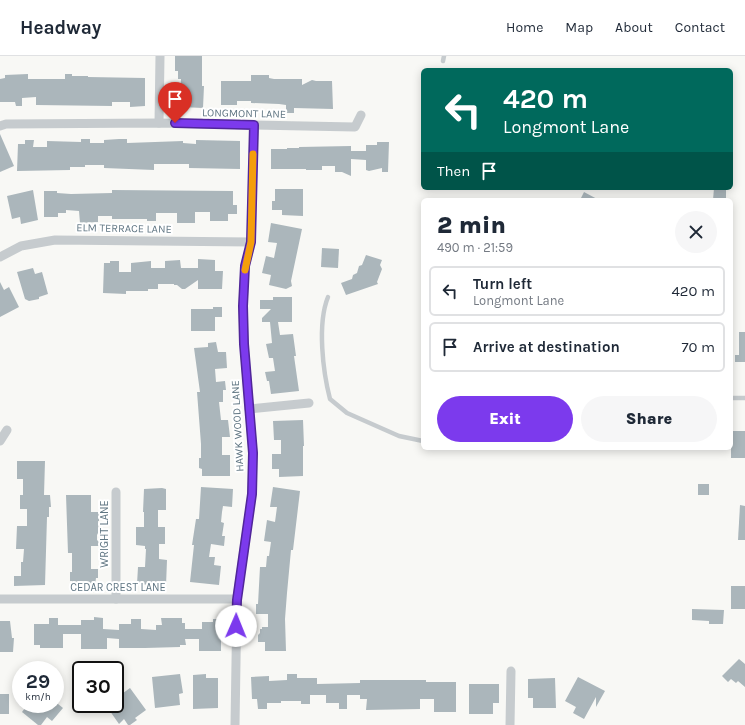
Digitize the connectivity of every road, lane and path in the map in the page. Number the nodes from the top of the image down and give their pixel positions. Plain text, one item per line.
1 (160, 56) edge
2 (361, 115) dead end
3 (159, 123) junction
4 (254, 125) junction
5 (0, 126) edge
6 (251, 242) junction
7 (0, 258) edge
8 (328, 297) dead end
9 (733, 398) edge
10 (745, 398) edge
11 (309, 403) dead end
12 (249, 410) junction
13 (7, 430) dead end
14 (0, 441) edge
15 (421, 441) edge
16 (116, 492) dead end
17 (0, 599) edge
18 (116, 600) junction
19 (237, 600) junction
20 (511, 670) dead end
21 (235, 725) edge
22 (510, 725) edge

1 - 3 street
2 - 4 street, LONGMONT LANE
3 - 4 street, LONGMONT LANE
3 - 5 street, LONGMONT LANE
4 - 6 street, HAWK WOOD LANE
6 - 7 street, ELM TERRACE LANE
6 - 12 street, HAWK WOOD LANE
8 - 15 lane
9 - 10 lane
11 - 12 street
12 - 19 street, HAWK WOOD LANE
13 - 14 street
16 - 18 street, WRIGHT LANE
17 - 18 street, CEDAR CREST LANE
18 - 19 street, CEDAR CREST LANE
19 - 21 street, HAWK WOOD LANE
20 - 22 street

